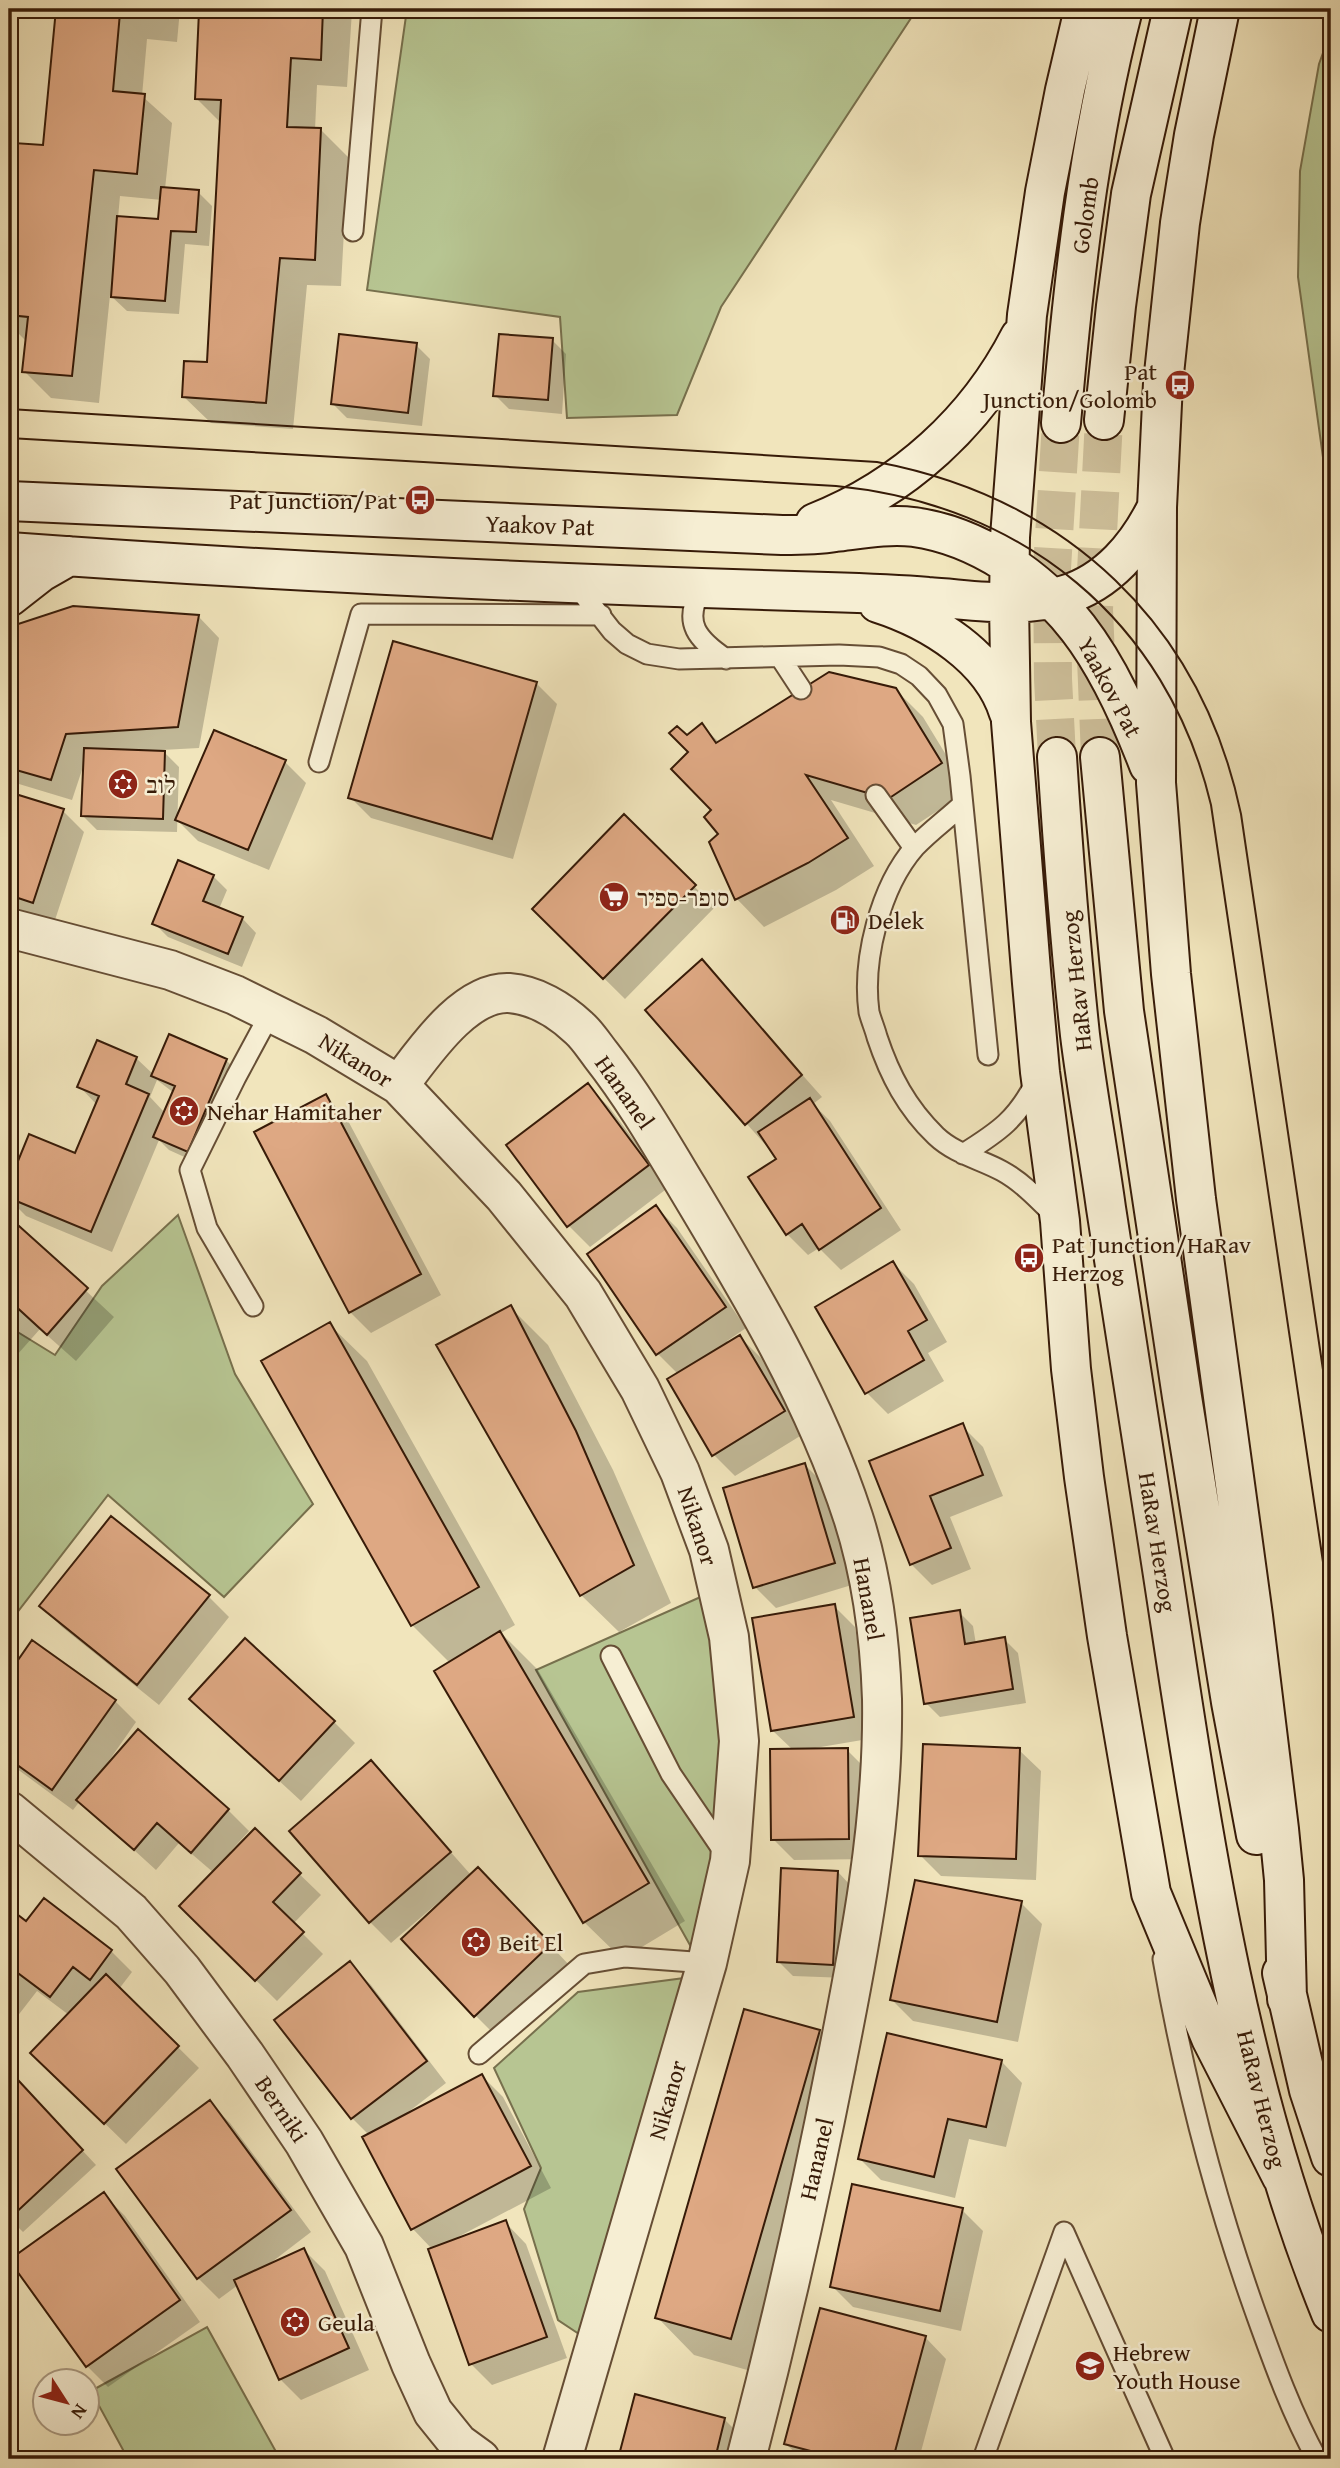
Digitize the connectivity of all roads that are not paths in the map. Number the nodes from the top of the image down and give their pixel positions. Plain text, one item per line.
1 (372, 9) edge
2 (1084, 9) edge
3 (1123, 9) edge
4 (1173, 9) edge
5 (1220, 9) edge
6 (353, 231) dead end
7 (1027, 315) junction
8 (1104, 420) tunnel mouth
9 (1061, 423) tunnel mouth
10 (9, 501) edge
11 (1157, 507) junction
12 (782, 535) junction
13 (9, 552) edge
14 (69, 556) junction
15 (1009, 565) junction
16 (576, 585) junction
17 (701, 590) junction
18 (824, 592) junction
19 (9, 597) edge
20 (1050, 599) junction
21 (1009, 604) junction
22 (601, 615) junction
23 (780, 657) junction
24 (726, 659) junction
25 (801, 689) dead end
26 (1011, 722) junction
27 (1057, 757) tunnel mouth
28 (1100, 757) tunnel mouth
29 (319, 762) dead end
30 (1156, 783) junction
31 (876, 795) dead end
32 (962, 805) junction
33 (914, 848) junction
34 (9, 928) edge
35 (271, 1012) junction
36 (988, 1055) dead end
37 (1040, 1072) junction
38 (398, 1085) junction
39 (963, 1154) junction
40 (1059, 1221) junction
41 (253, 1306) dead end
42 (611, 1656) dead end
43 (9, 1811) edge
44 (730, 1861) junction
45 (1151, 1893) junction
46 (707, 1963) junction
47 (1287, 1999) junction
48 (479, 2054) dead end
49 (1331, 2157) edge
50 (1282, 2177) junction
51 (1331, 2313) edge
52 (480, 2459) edge
53 (562, 2459) edge
54 (746, 2459) edge
55 (983, 2459) edge
56 (1165, 2459) edge
57 (1317, 2459) edge

1 - 6 lane
2 - 7 main road
3 - 9 main road, Golomb
4 - 8 main road, Golomb
5 - 11 main road
7 - 12 main road
7 - 15 main road
10 - 12 main road, Yaakov Pat
11 - 20 main road
11 - 30 main road
12 - 15 main road, Yaakov Pat
13 - 14 main road
14 - 16 main road
14 - 19 main road
15 - 20 main road, Yaakov Pat
15 - 21 main road
16 - 17 main road
16 - 22 lane
17 - 18 main road
17 - 24 lane
18 - 21 main road
18 - 26 main road
20 - 21 main road
20 - 30 main road, Yaakov Pat
21 - 26 main road
22 - 24 lane
22 - 29 lane
23 - 24 lane
23 - 25 lane
23 - 32 lane
26 - 37 main road
27 - 50 main road, HaRav Herzog
28 - 47 main road, HaRav Herzog
30 - 47 main road
31 - 33 lane
32 - 33 lane
32 - 36 lane
33 - 39 lane
34 - 35 main road, Nikanor
35 - 38 main road, Nikanor
35 - 41 lane
37 - 39 lane
37 - 40 main road
38 - 44 main road, Nikanor
38 - 54 main road, Hananel
39 - 40 lane
40 - 45 main road
42 - 44 lane
43 - 52 main road, Berniki
44 - 46 main road, Nikanor
45 - 50 main road
45 - 57 lane
46 - 48 lane
46 - 53 main road, Nikanor
47 - 49 main road, HaRav Herzog
50 - 51 main road, HaRav Herzog
55 - 56 lane

